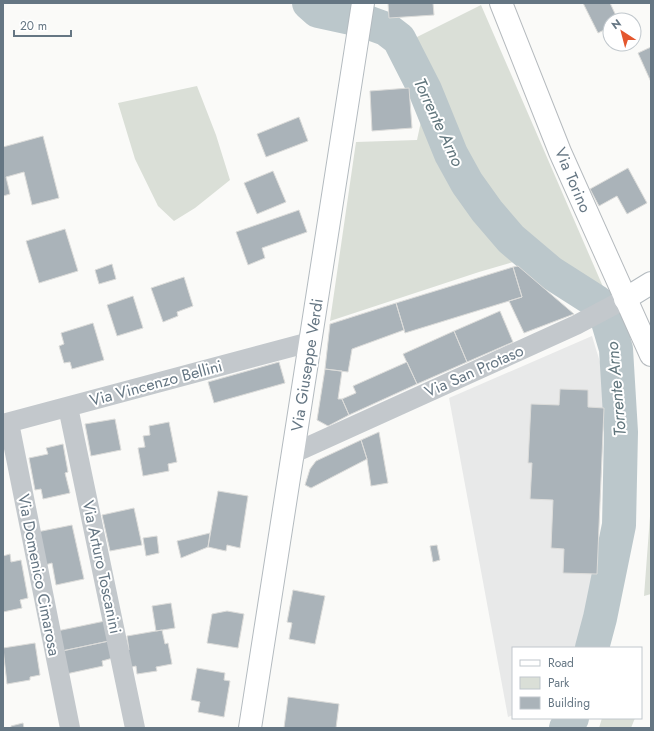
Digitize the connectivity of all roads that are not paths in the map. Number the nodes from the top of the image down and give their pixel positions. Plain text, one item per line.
1 (363, 3) edge
2 (501, 3) edge
3 (651, 283) edge
4 (619, 302) junction
5 (310, 342) junction
6 (651, 355) edge
7 (68, 407) junction
8 (6, 423) edge
9 (294, 453) junction
10 (70, 728) edge
11 (135, 728) edge
12 (250, 728) edge

1 - 5 street, Via Giuseppe Verdi
2 - 4 street, Via Torino
3 - 4 street, Via San Protaso
4 - 6 street, Via Torino
4 - 9 street, Via San Protaso
5 - 7 street, Via Vincenzo Bellini
5 - 9 street, Via Giuseppe Verdi
7 - 8 street, Via Vincenzo Bellini
7 - 11 street, Via Arturo Toscanini
8 - 10 street, Via Domenico Cimarosa
9 - 12 street, Via Giuseppe Verdi

